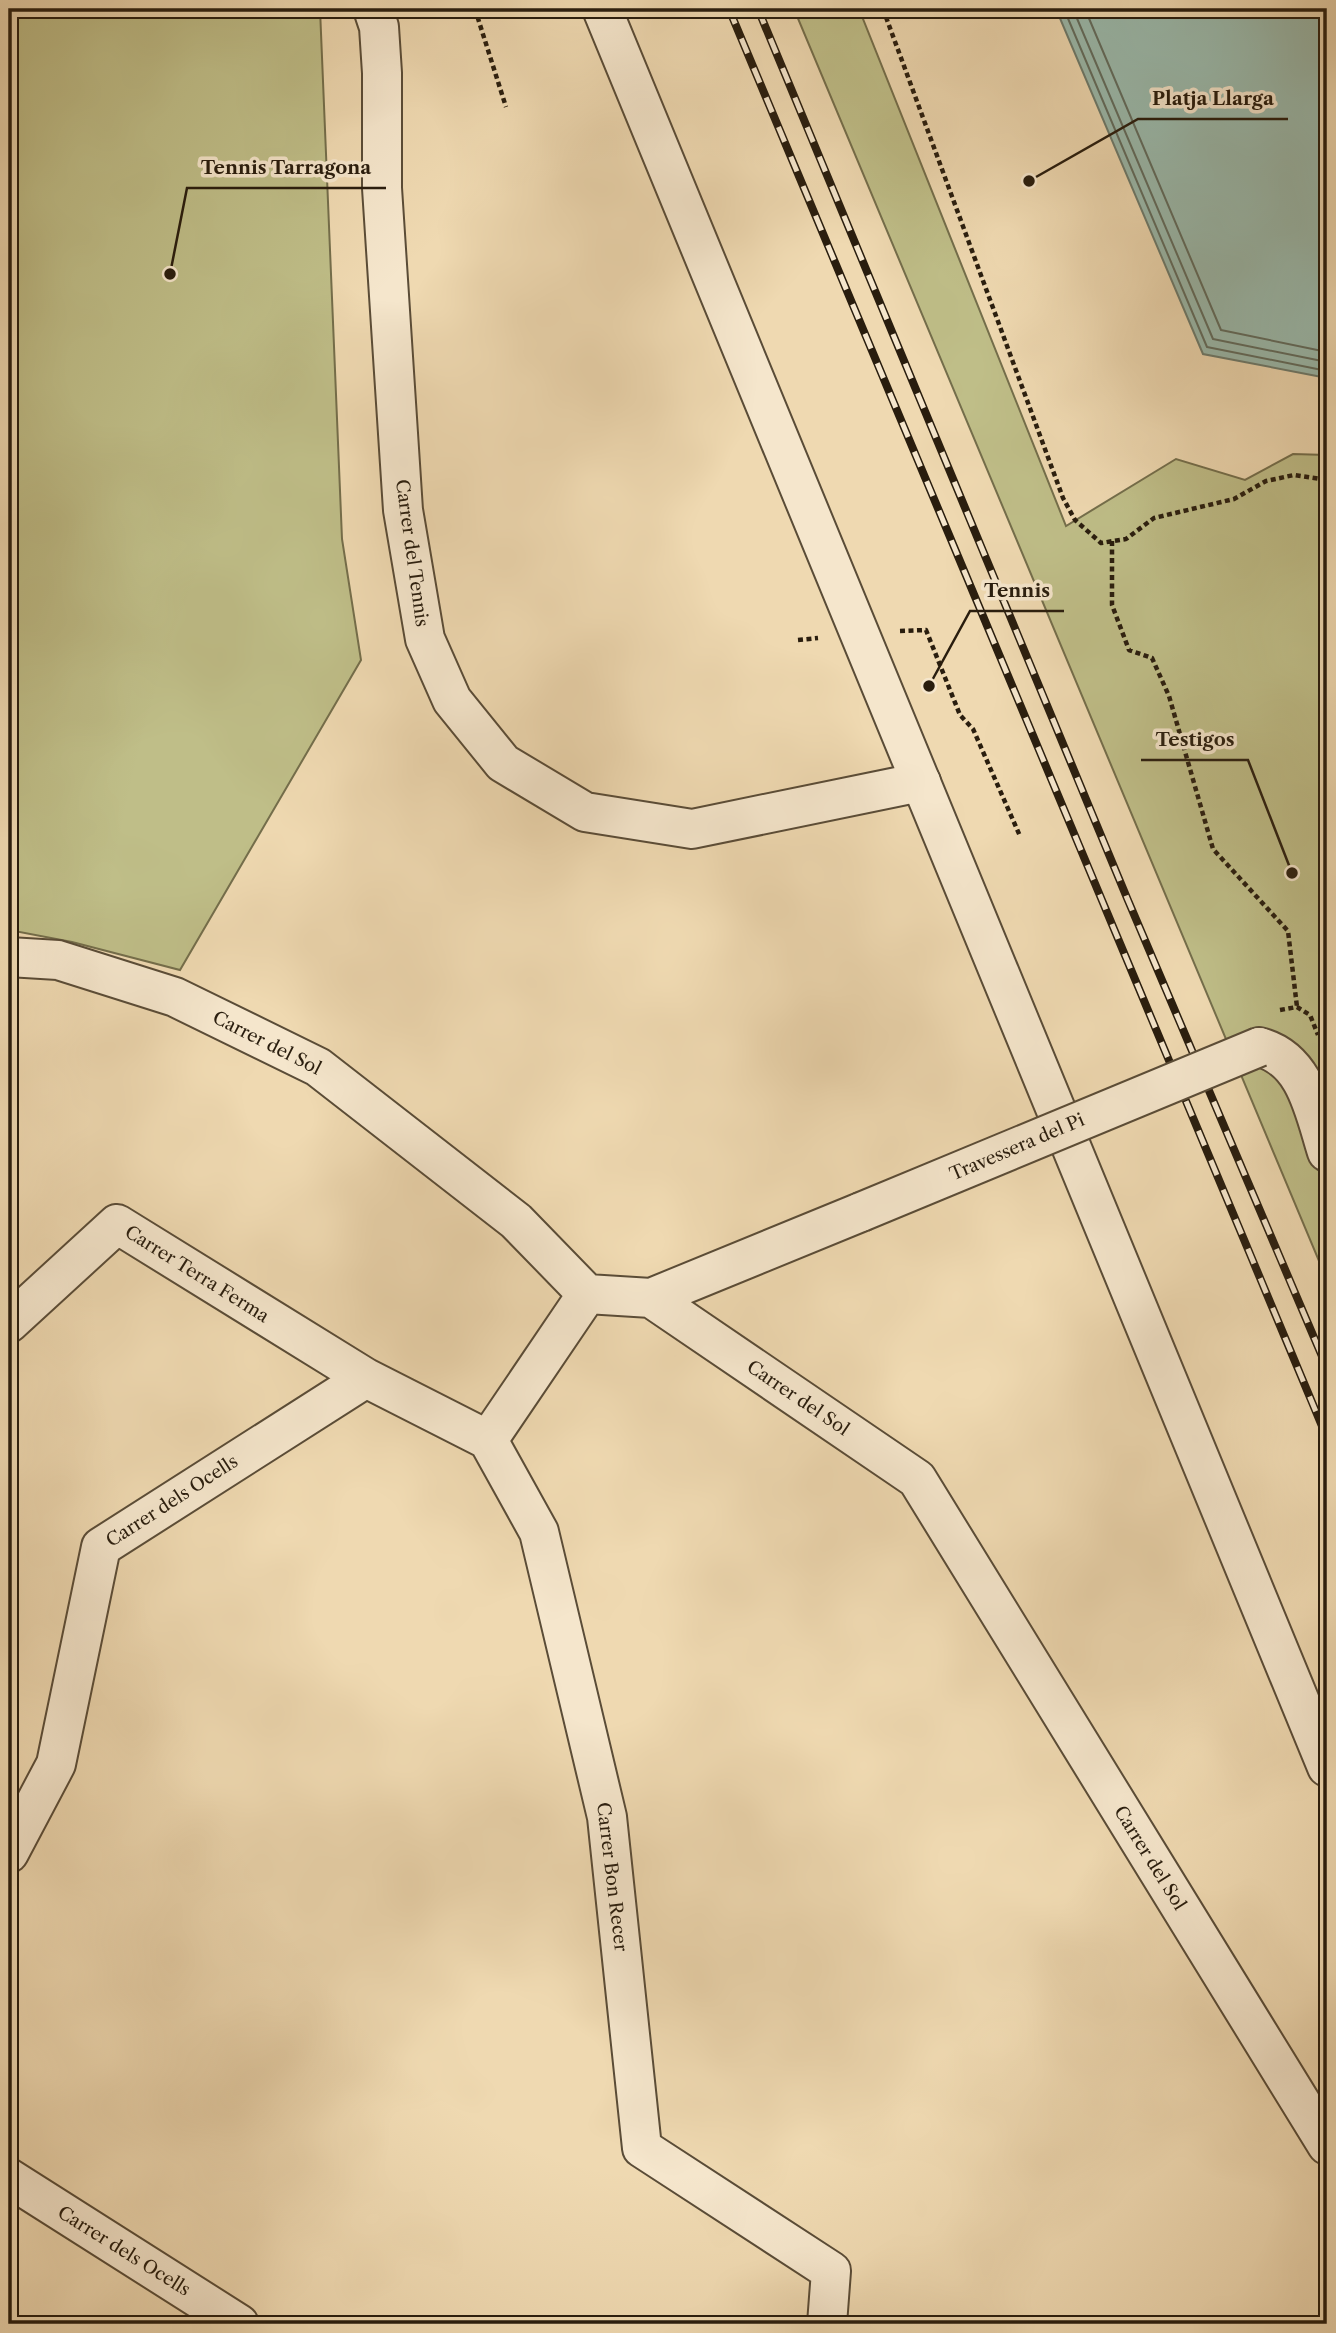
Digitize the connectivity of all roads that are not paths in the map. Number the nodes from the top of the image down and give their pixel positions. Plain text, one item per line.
1 (373, 9) edge
2 (602, 9) edge
3 (921, 782) junction
4 (9, 957) edge
5 (1327, 1152) edge
6 (587, 1294) junction
7 (652, 1298) junction
8 (9, 1323) edge
9 (366, 1378) junction
10 (488, 1440) junction
11 (1327, 1767) edge
12 (9, 1853) edge
13 (1327, 2145) edge
14 (9, 2178) edge
15 (239, 2324) edge
16 (827, 2324) edge

1 - 3 street, Carrer del Tennis
2 - 3 street
3 - 11 street
4 - 6 street, Carrer del Sol
5 - 7 street, Travessera del Pi, bridge
6 - 7 street
6 - 10 street
7 - 13 street, Carrer del Sol
8 - 9 street, Carrer Terra Ferma
9 - 10 street
9 - 12 street, Carrer dels Ocells
10 - 16 street, Carrer Bon Recer
14 - 15 street, Carrer dels Ocells

